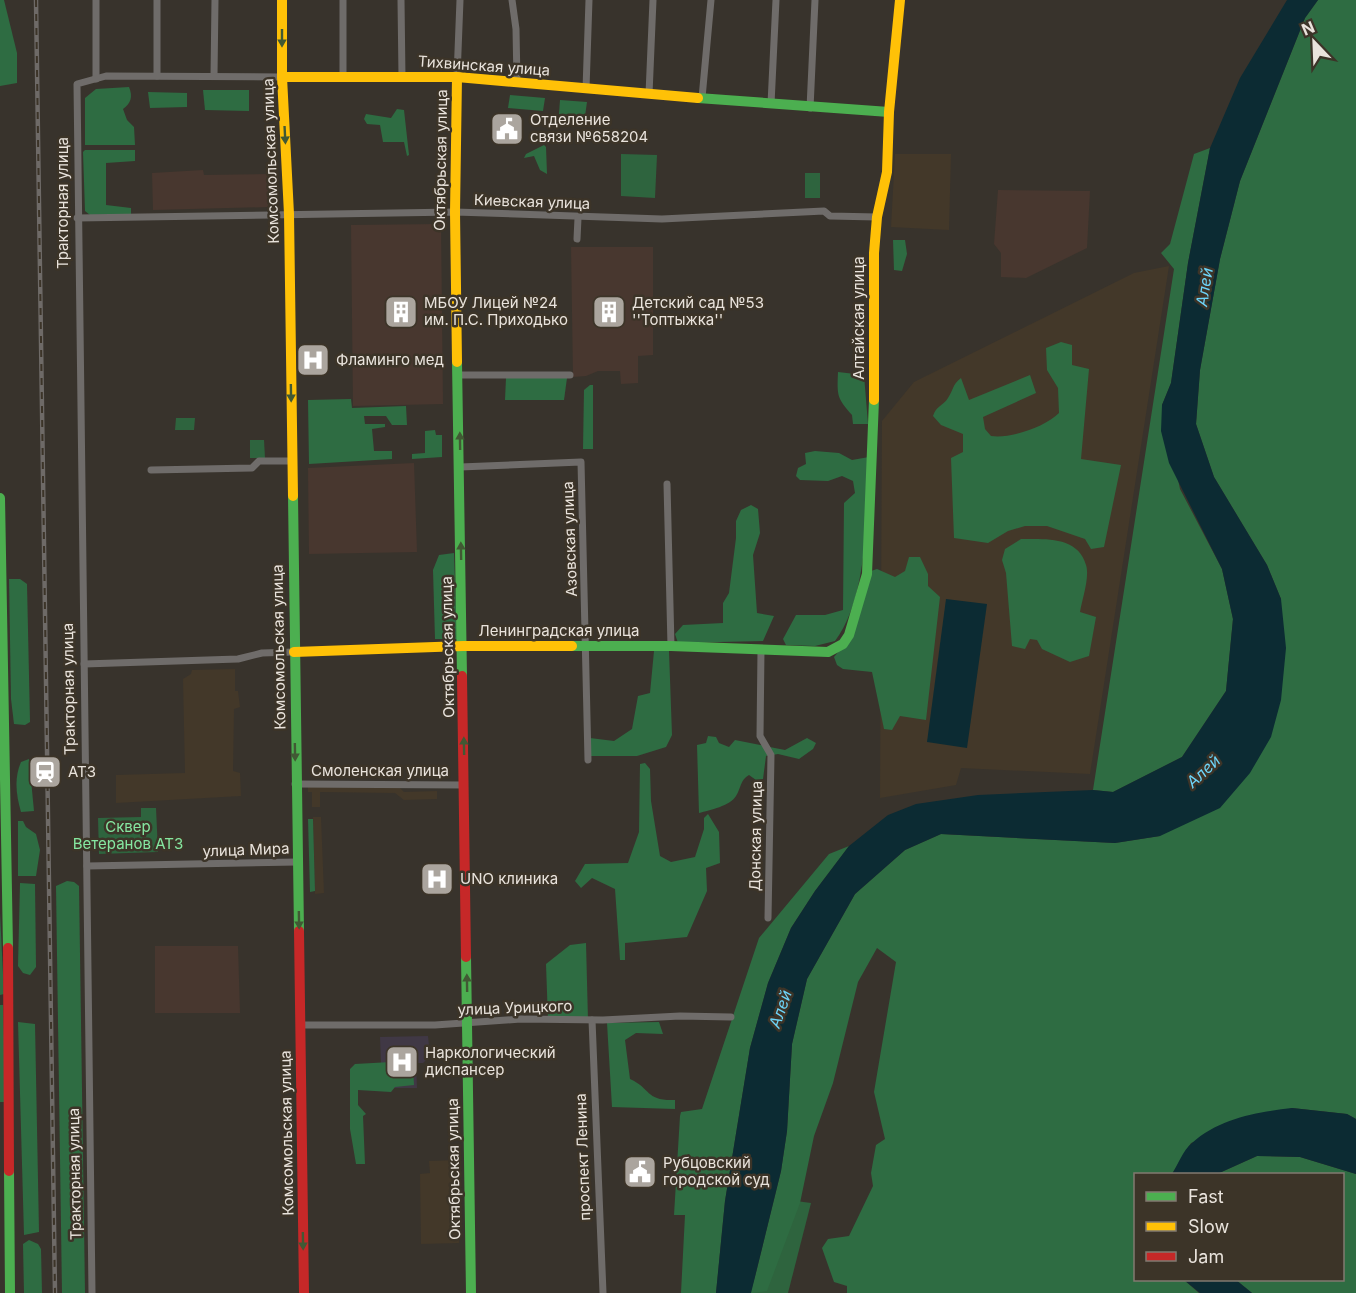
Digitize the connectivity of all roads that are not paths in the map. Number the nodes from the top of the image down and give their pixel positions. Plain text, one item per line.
1 (96, 0) edge
2 (157, 0) edge
3 (214, 0) edge
4 (282, 0) edge
5 (343, 0) edge
6 (401, 0) edge
7 (460, 0) edge
8 (512, 0) edge
9 (589, 0) edge
10 (653, 0) edge
11 (711, 0) edge
12 (776, 0) edge
13 (815, 0) edge
14 (900, 0) edge
15 (157, 76) junction
16 (214, 76) junction
17 (343, 76) junction
18 (282, 77) junction
19 (402, 77) junction
20 (457, 77) junction
21 (96, 79) junction
22 (517, 82) junction
23 (77, 84) joint
24 (586, 89) junction
25 (649, 94) junction
26 (702, 98) junction
27 (771, 104) junction
28 (810, 108) junction
29 (889, 112) junction
30 (455, 212) junction
31 (289, 214) junction
32 (877, 217) junction
33 (77, 218) junction
34 (578, 218) junction
35 (577, 239) dead end
36 (458, 375) junction
37 (570, 375) dead end
38 (291, 461) junction
39 (460, 467) junction
40 (151, 470) dead end
41 (667, 484) dead end
42 (0, 498) edge
43 (849, 635) joint
44 (462, 646) junction
45 (587, 646) junction
46 (671, 646) junction
47 (761, 650) junction
48 (294, 652) junction
49 (84, 664) junction
50 (588, 760) dead end
51 (296, 784) junction
52 (464, 785) junction
53 (297, 862) junction
54 (87, 866) junction
55 (768, 918) dead end
56 (731, 1017) dead end
57 (592, 1020) junction
58 (467, 1023) junction
59 (300, 1025) junction
60 (9, 1293) edge
61 (92, 1293) edge
62 (304, 1293) edge
63 (471, 1293) edge
64 (603, 1293) edge

1 - 21 street
2 - 15 street
3 - 16 street
4 -> 18 main road, Комсомольская улица
5 - 17 street
6 - 19 street
7 - 20 street, Октябрьская улица
8 - 22 street
9 - 24 street
10 - 25 street
11 - 26 street
12 - 27 street
13 - 28 street
14 - 29 main road, Алтайская улица
15 - 16 street, Тихвинская улица
15 - 21 street, Тихвинская улица
16 - 18 street, Тихвинская улица
17 - 18 main road, Тихвинская улица
17 - 19 main road, Тихвинская улица
18 -> 31 main road, Комсомольская улица
19 - 20 main road, Тихвинская улица
20 - 22 main road, Тихвинская улица
20 - 30 main road, Октябрьская улица
21 - 23 street, Тихвинская улица
22 - 24 main road, Тихвинская улица
23 - 33 street, Тракторная улица
24 - 25 main road, Тихвинская улица
25 - 26 main road, Тихвинская улица
26 - 27 main road, Тихвинская улица
27 - 28 main road, Тихвинская улица
28 - 29 main road, Тихвинская улица
29 - 32 main road, Алтайская улица
30 - 31 street, Киевская улица
30 - 34 street, Киевская улица
30 - 36 main road, Октябрьская улица
31 - 33 street, Киевская улица
31 -> 38 main road, Комсомольская улица
32 - 34 street, Киевская улица
32 - 43 main road, Алтайская улица
33 - 49 street, Тракторная улица
34 - 35 street
36 - 37 street
39 -> 36 main road, Октябрьская улица
38 - 40 street
38 - 48 main road, Комсомольская улица
44 -> 39 main road, Октябрьская улица
39 - 45 street, Азовская улица
41 - 46 street
42 - 60 main road
43 - 47 main road, Ленинградская улица
44 - 45 main road, Ленинградская улица
44 - 48 main road, Ленинградская улица
52 -> 44 main road, Октябрьская улица
45 - 46 main road, Ленинградская улица
45 - 50 street, Азовская улица
46 - 47 main road, Ленинградская улица
47 - 55 street, Донская улица
48 - 49 street, Ленинградская улица
48 -> 51 main road, Комсомольская улица
49 - 54 street, Тракторная улица
51 - 52 street, Смоленская улица
51 - 53 main road, Комсомольская улица
58 -> 52 main road, Октябрьская улица
53 - 54 street, улица Мира
53 -> 59 main road, Комсомольская улица
54 - 61 street, Тракторная улица
56 - 57 street, улица Урицкого
57 - 58 street, улица Урицкого
57 - 64 street, проспект Ленина
58 - 59 street, улица Урицкого
58 - 63 main road, Октябрьская улица
59 -> 62 main road, Комсомольская улица

